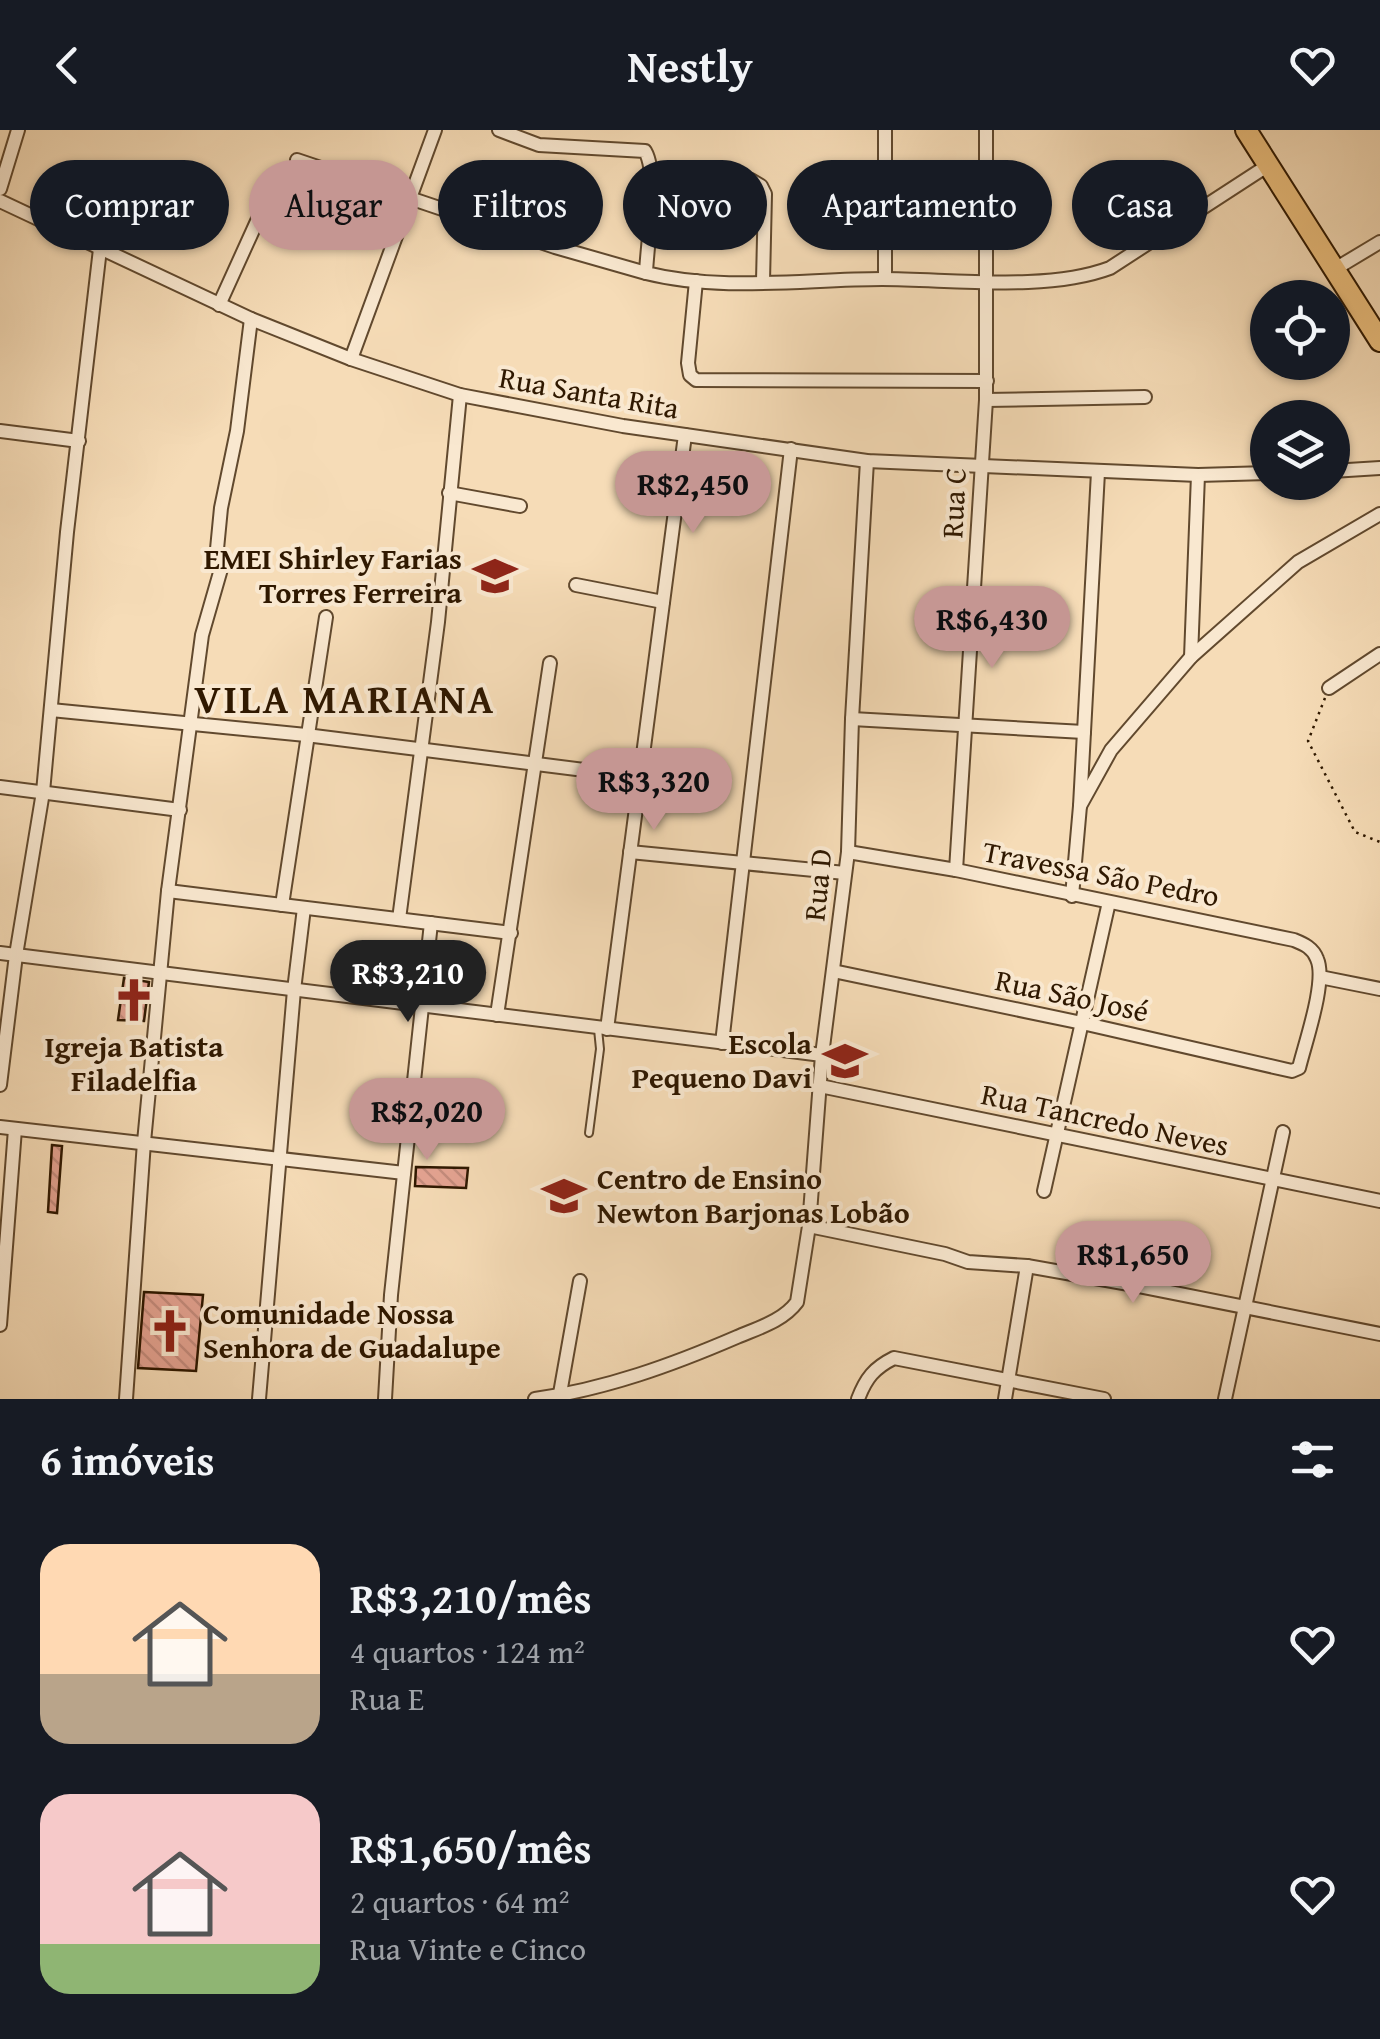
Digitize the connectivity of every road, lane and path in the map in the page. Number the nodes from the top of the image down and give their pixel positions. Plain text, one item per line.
1 (18, 130) edge
2 (436, 130) edge
3 (499, 130) edge
4 (885, 130) edge
5 (1253, 133) edge
6 (985, 134) edge
7 (649, 160) edge
8 (1266, 166) junction
9 (418, 178) edge
10 (0, 189) edge
11 (0, 201) edge
12 (418, 202) edge
13 (30, 215) edge
14 (249, 239) edge
15 (1380, 242) edge
16 (100, 250) edge
17 (102, 250) edge
18 (391, 250) edge
19 (647, 250) edge
20 (763, 250) edge
21 (1335, 269) junction
22 (646, 274) junction
23 (885, 279) junction
24 (763, 281) junction
25 (696, 282) junction
26 (985, 282) junction
27 (219, 305) junction
28 (251, 319) junction
29 (1380, 341) edge
30 (352, 358) junction
31 (987, 381) junction
32 (460, 395) junction
33 (1145, 396) dead end
34 (986, 400) junction
35 (0, 430) edge
36 (685, 435) junction
37 (79, 441) junction
38 (790, 449) junction
39 (867, 461) junction
40 (981, 468) junction
41 (1380, 468) edge
42 (1350, 470) edge
43 (1098, 472) junction
44 (1250, 474) edge
45 (1198, 475) junction
46 (449, 493) junction
47 (520, 506) dead end
48 (1380, 514) edge
49 (576, 585) dead end
50 (662, 602) junction
51 (326, 617) dead end
52 (1380, 654) edge
53 (1191, 657) junction
54 (550, 663) dead end
55 (1330, 688) joint
56 (52, 710) junction
57 (852, 719) junction
58 (190, 724) junction
59 (967, 728) junction
60 (1084, 732) junction
61 (306, 736) junction
62 (420, 750) junction
63 (534, 762) junction
64 (640, 777) junction
65 (0, 787) edge
66 (43, 792) junction
67 (1080, 806) junction
68 (180, 810) junction
69 (1380, 842) edge
70 (630, 852) junction
71 (848, 852) junction
72 (742, 864) junction
73 (956, 870) junction
74 (845, 873) junction
75 (168, 892) junction
76 (1072, 896) junction
77 (1109, 902) junction
78 (282, 905) junction
79 (304, 908) junction
80 (399, 919) junction
81 (430, 923) junction
82 (510, 932) junction
83 (0, 954) edge
84 (16, 956) junction
85 (833, 971) junction
86 (160, 973) junction
87 (1320, 978) junction
88 (294, 990) junction
89 (1380, 990) edge
90 (421, 1006) junction
91 (497, 1015) junction
92 (1082, 1023) junction
93 (603, 1028) junction
94 (722, 1043) junction
95 (822, 1056) junction
96 (0, 1085) edge
97 (820, 1086) junction
98 (0, 1127) edge
99 (15, 1129) junction
100 (1283, 1132) dead end
101 (589, 1133) dead end
102 (1057, 1136) junction
103 (144, 1142) junction
104 (282, 1158) junction
105 (404, 1173) junction
106 (1274, 1180) junction
107 (1044, 1191) dead end
108 (1380, 1201) edge
109 (809, 1226) junction
110 (1028, 1266) junction
111 (580, 1282) dead end
112 (1246, 1307) junction
113 (0, 1325) edge
114 (1380, 1334) edge
115 (1009, 1380) junction
116 (560, 1397) edge
117 (126, 1399) edge
118 (260, 1399) edge
119 (384, 1399) edge
120 (535, 1399) edge
121 (858, 1399) edge
122 (1005, 1399) edge
123 (1104, 1399) edge
124 (1225, 1399) edge

1 - 10 street
2 - 9 street
3 - 7 street
4 - 23 street
5 - 8 main road
6 - 26 street, Rua C
8 - 21 main road
8 - 26 street
11 - 13 street, Rua Santa Rita
12 - 22 street
14 - 27 street
15 - 21 street
16 - 37 street
17 - 27 street, Rua Santa Rita
18 - 30 street
19 - 22 street
20 - 24 street
21 - 29 main road
22 - 25 street
23 - 24 street
23 - 26 street
24 - 25 street
25 - 31 street
26 - 31 street, Rua C
27 - 28 street, Rua Santa Rita
28 - 30 street, Rua Santa Rita
28 - 58 street
30 - 32 street, Rua Santa Rita
31 - 34 street, Rua C
32 - 36 street, Rua Santa Rita
32 - 46 street
33 - 34 street
34 - 40 street, Rua C
35 - 37 street
36 - 38 street, Rua Santa Rita
36 - 50 street
37 - 56 street
38 - 39 street, Rua Santa Rita
38 - 72 street
39 - 40 street, Rua Santa Rita
39 - 57 street, Rua D
40 - 43 street, Rua Santa Rita
40 - 59 street, Rua C
41 - 42 street
43 - 45 street, Rua Santa Rita
43 - 60 street
44 - 45 street, Rua Santa Rita
45 - 53 street
46 - 47 street
46 - 62 street
48 - 53 street
49 - 50 street
50 - 64 street
51 - 61 street
52 - 55 street
53 - 67 street
54 - 63 street
55 - 69 path
56 - 58 street
56 - 66 street
57 - 59 street
57 - 71 street, Rua D
58 - 61 street
58 - 68 street
59 - 60 street
59 - 73 street, Rua C
60 - 67 street
61 - 62 street
61 - 78 street
62 - 63 street
62 - 80 street
63 - 64 street
63 - 82 street
64 - 70 street
65 - 66 street
66 - 68 street
66 - 84 street
67 - 76 street
68 - 75 street
70 - 72 street
70 - 93 street
71 - 73 street, Travessa São Pedro
71 - 74 street, Rua D
72 - 74 street
72 - 94 street
73 - 76 street, Travessa São Pedro
74 - 85 street, Rua D
75 - 78 street
75 - 86 street
76 - 77 street, Travessa São Pedro
77 - 87 street, Travessa São Pedro
77 - 92 street
78 - 79 street
79 - 80 street
79 - 88 street
80 - 81 street
81 - 82 street
81 - 90 street
82 - 91 street
83 - 84 street
84 - 86 street
84 - 96 street
85 - 92 street, Rua São José
85 - 95 street, Rua D
86 - 88 street
86 - 103 street
87 - 89 street
87 - 92 street, Rua São José
88 - 90 street
88 - 104 street
90 - 91 street
90 - 105 street
91 - 93 street
92 - 102 street
93 - 94 street
93 - 101 lane
94 - 95 street
95 - 97 street, Rua D
97 - 102 street, Rua Tancredo Neves
97 - 109 street, Rua D
98 - 99 street
99 - 103 street
99 - 113 street
100 - 106 street
102 - 106 street, Rua Tancredo Neves
102 - 107 street
103 - 104 street
103 - 117 street
104 - 105 street
104 - 118 street
105 - 119 street
106 - 108 street, Rua Tancredo Neves
106 - 112 street
109 - 110 street
109 - 116 street, Rua D
110 - 112 street
110 - 115 street
111 - 116 street
112 - 114 street
112 - 124 street
115 - 121 street
115 - 122 street
115 - 123 street
116 - 120 street

